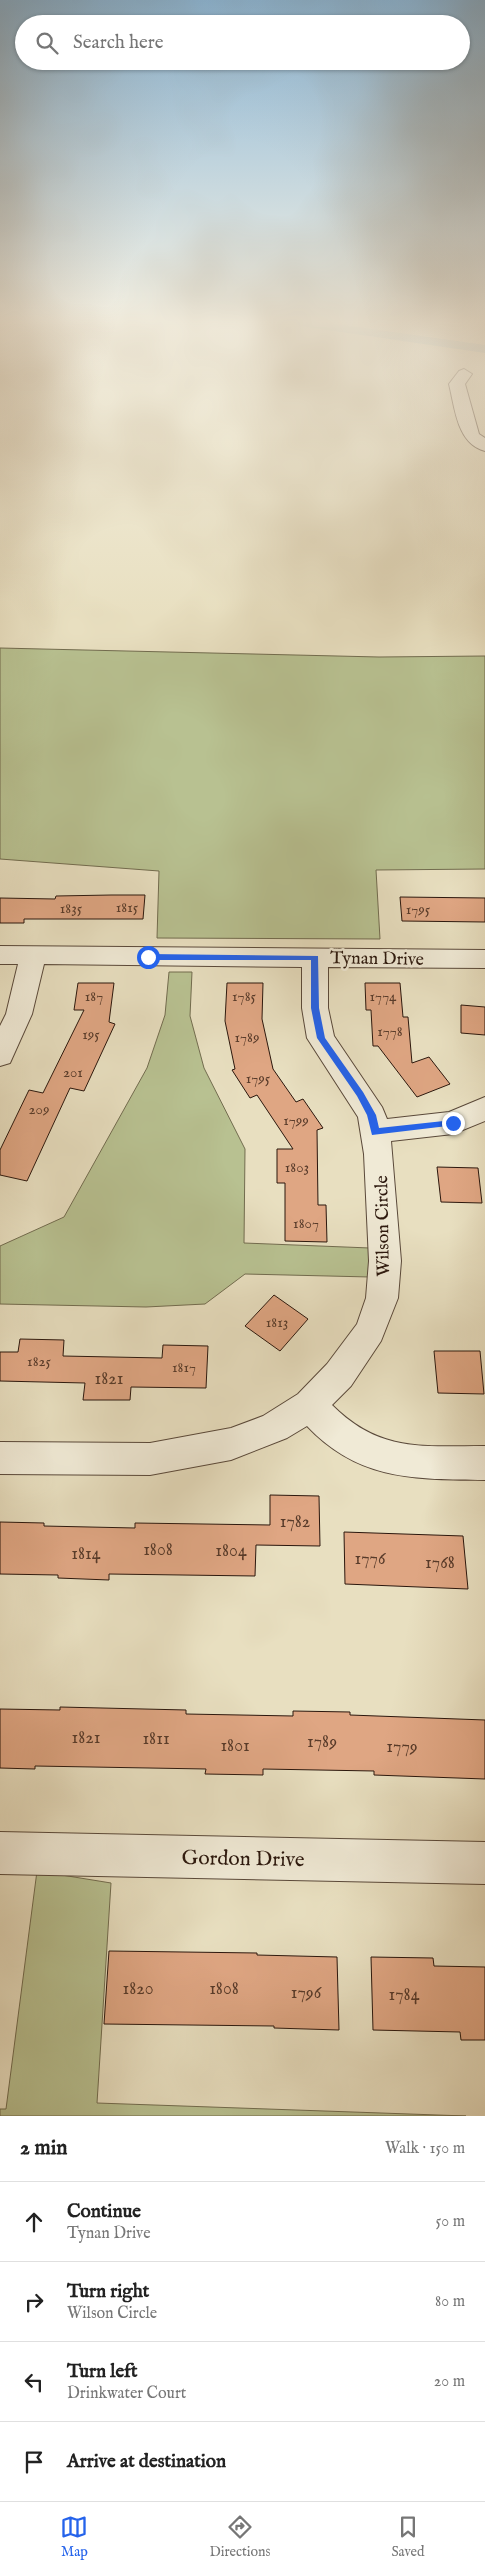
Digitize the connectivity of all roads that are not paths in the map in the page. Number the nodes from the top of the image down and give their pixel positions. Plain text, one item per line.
1 (467, 421) edge
2 (484, 446) edge
3 (0, 955) edge
4 (33, 956) junction
5 (315, 958) junction
6 (485, 960) edge
7 (0, 1056) edge
8 (485, 1108) edge
9 (375, 1132) junction
10 (310, 1405) junction
11 (0, 1458) edge
12 (485, 1464) edge
13 (0, 1853) edge
14 (485, 1863) edge

1 - 2 street
3 - 4 street, Tynan Drive
4 - 5 street, Tynan Drive
4 - 7 street
5 - 6 street, Tynan Drive
5 - 9 street, Wilson Circle
8 - 9 street
9 - 10 street, Wilson Circle
10 - 11 street, Wilson Circle
10 - 12 street
13 - 14 street, Gordon Drive

